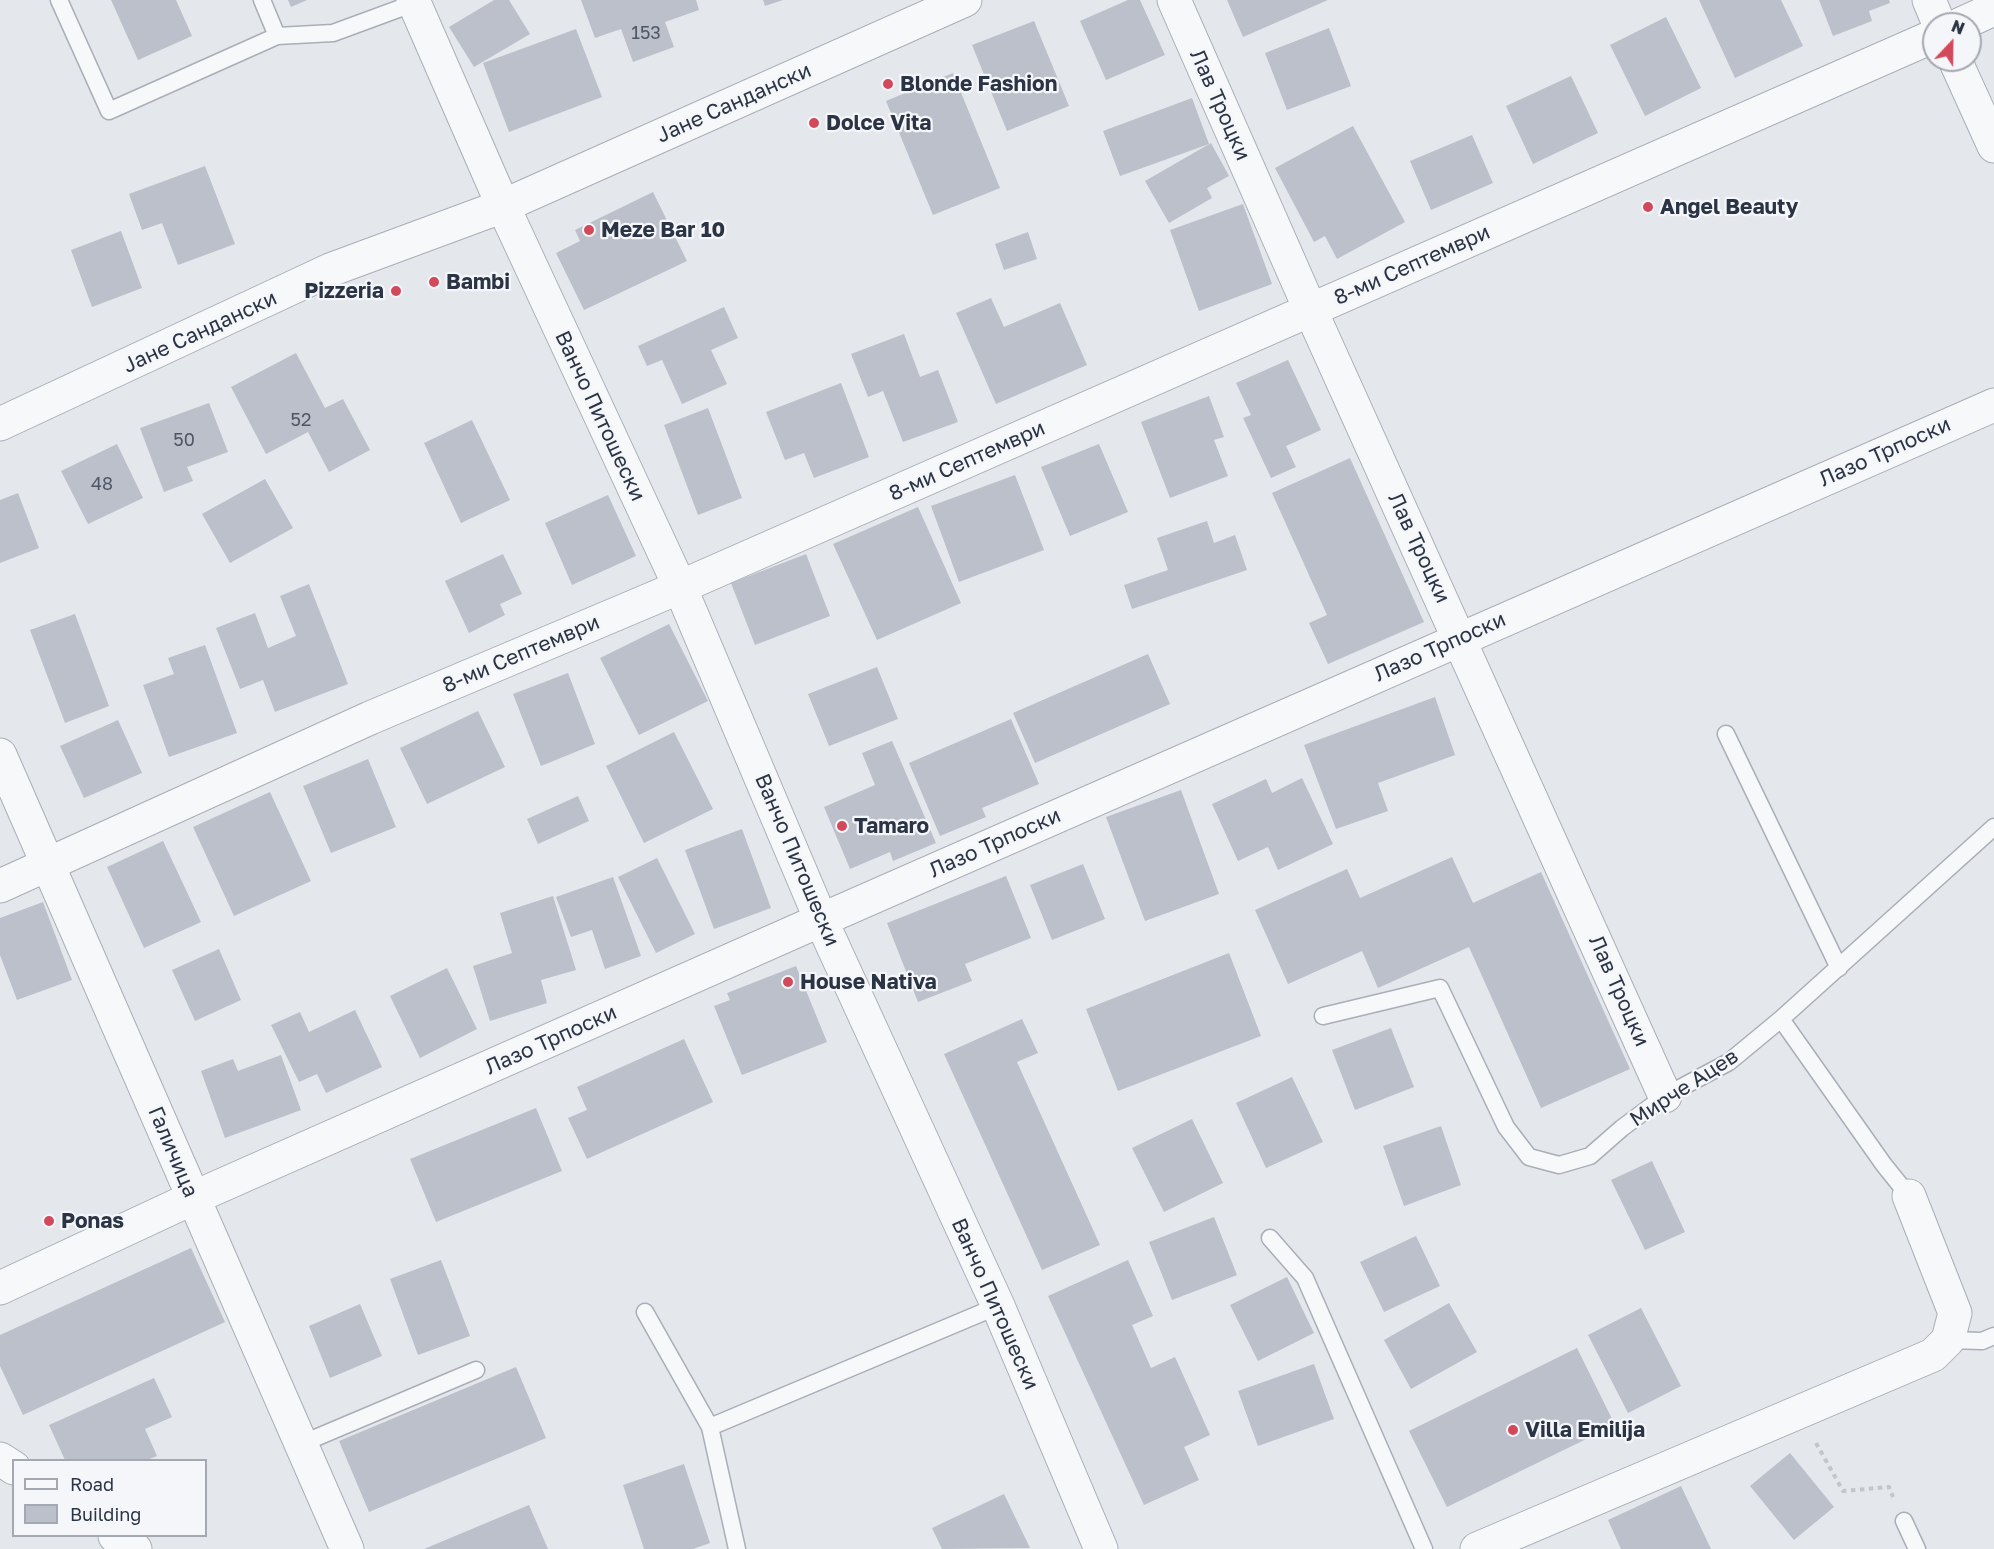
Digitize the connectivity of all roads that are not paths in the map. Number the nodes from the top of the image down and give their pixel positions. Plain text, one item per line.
1 (59, 0) edge
2 (262, 0) edge
3 (964, 0) edge
4 (1174, 0) edge
5 (417, 1) edge
6 (277, 36) junction
7 (1922, 41) edge
8 (1960, 72) edge
9 (1994, 146) edge
10 (503, 206) junction
11 (1310, 309) junction
12 (1994, 405) edge
13 (0, 424) edge
14 (680, 587) junction
15 (1460, 639) junction
16 (1726, 734) dead end
17 (0, 754) edge
18 (1994, 827) edge
19 (49, 865) junction
20 (0, 886) edge
21 (821, 920) junction
22 (1839, 968) junction
23 (1323, 1016) dead end
24 (1781, 1018) junction
25 (1665, 1096) junction
26 (1909, 1196) joint
27 (194, 1198) junction
28 (1270, 1238) dead end
29 (0, 1288) edge
30 (998, 1306) junction
31 (645, 1312) dead end
32 (1994, 1336) edge
33 (1948, 1340) junction
34 (476, 1370) dead end
35 (710, 1427) junction
36 (301, 1444) junction
37 (1904, 1521) road end
38 (117, 1537) edge
39 (135, 1549) edge
40 (347, 1549) edge
41 (737, 1549) edge
42 (1101, 1549) edge
43 (1424, 1549) edge
44 (1478, 1549) edge
45 (1917, 1549) edge

1 - 6 lane
2 - 6 lane
3 - 10 street, Јане Сандански
4 - 11 street, Лав Троцки
5 - 6 lane
5 - 10 street
7 - 11 street, 8-ми Септември
8 - 9 street
10 - 13 street, Јане Сандански
10 - 14 street, Ванчо Питошески
11 - 14 street, 8-ми Септември
11 - 15 street, Лав Троцки
12 - 15 street, Лазо Трпоски
14 - 19 street, 8-ми Септември
14 - 21 street, Ванчо Питошески
15 - 21 street, Лазо Трпоски
15 - 25 street, Лав Троцки
16 - 22 lane
17 - 19 street, Галичица
18 - 22 lane, Мирче Ацев
19 - 20 street, 8-ми Септември
19 - 27 street, Галичица
21 - 27 street, Лазо Трпоски
21 - 30 street, Ванчо Питошески
22 - 24 lane, Мирче Ацев
23 - 25 lane, Мирче Ацев
24 - 25 lane, Мирче Ацев
24 - 26 lane
26 - 33 street
27 - 29 street, Лазо Трпоски
27 - 36 street, Галичица
28 - 43 lane
30 - 35 lane
30 - 42 street, Ванчо Питошески
31 - 35 lane
32 - 33 lane
33 - 44 street
34 - 36 lane
35 - 41 lane
36 - 40 street, Галичица
37 - 45 lane
38 - 39 street

